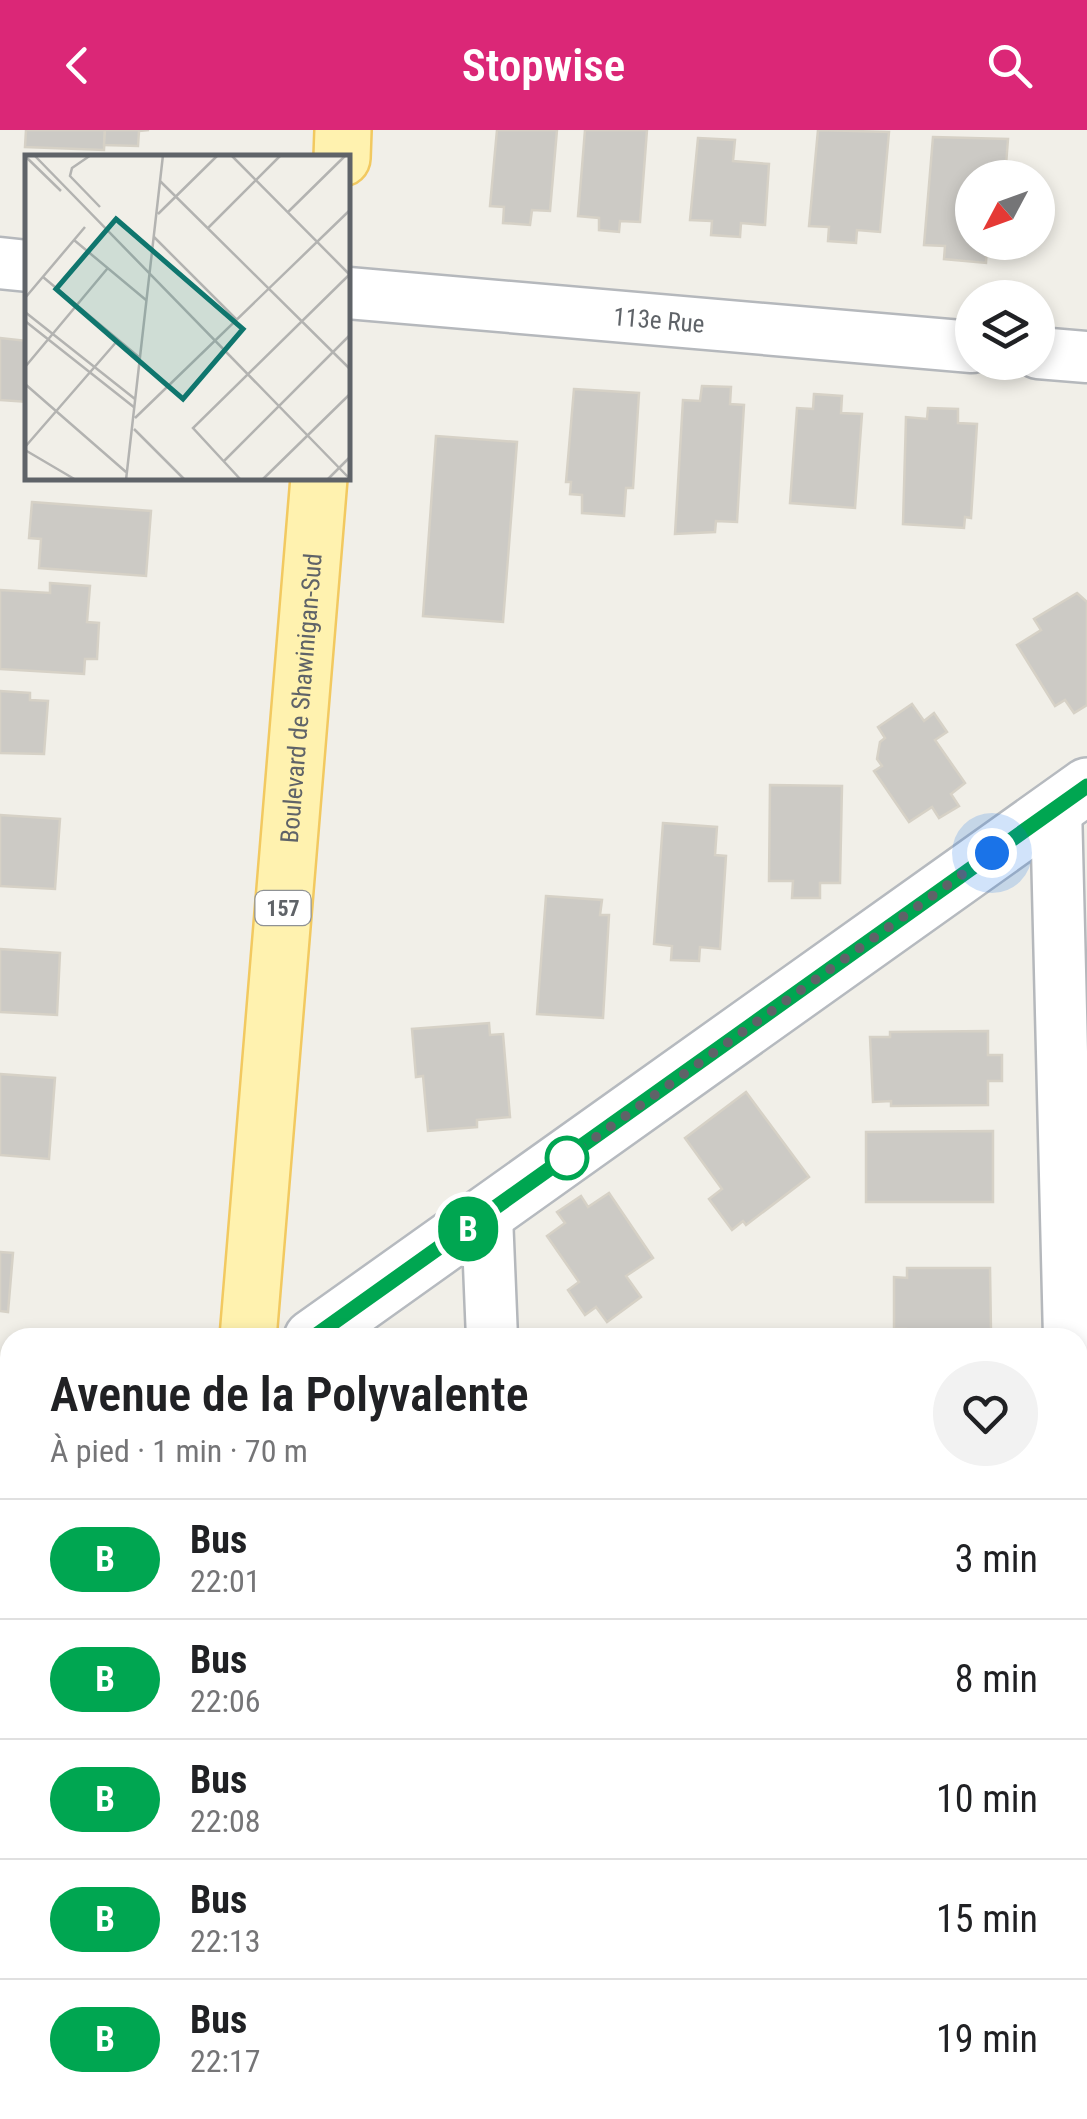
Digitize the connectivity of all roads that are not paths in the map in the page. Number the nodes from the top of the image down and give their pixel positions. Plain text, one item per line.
1 (343, 130) edge
2 (342, 155) edge
3 (0, 264) edge
4 (25, 266) edge
5 (350, 293) edge
6 (955, 346) edge
7 (1055, 354) edge
8 (1087, 357) edge
9 (319, 480) edge
10 (1071, 797) edge
11 (1077, 1172) edge
12 (486, 1216) junction
13 (249, 1328) edge
14 (326, 1328) edge
15 (492, 1328) edge
16 (1069, 1328) edge

1 - 2 main road
3 - 4 street
5 - 6 street, 113e Rue
7 - 8 street
9 - 13 main road, Boulevard de Shawinigan-Sud / 157
10 - 11 street
10 - 12 street
11 - 16 street
12 - 14 street
12 - 15 street

